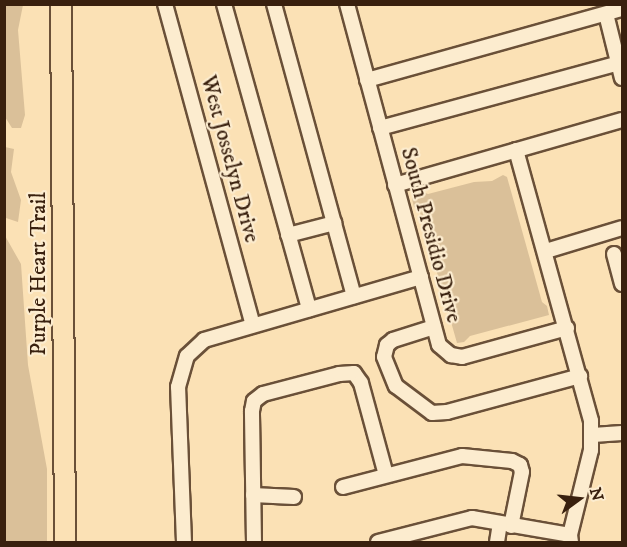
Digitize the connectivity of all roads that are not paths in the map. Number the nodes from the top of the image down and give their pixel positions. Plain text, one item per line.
1 (61, 4) edge
2 (165, 4) edge
3 (224, 4) edge
4 (274, 4) edge
5 (347, 4) edge
6 (622, 9) edge
7 (606, 14) junction
8 (619, 63) junction
9 (622, 78) edge
10 (367, 80) junction
11 (622, 120) edge
12 (380, 128) junction
13 (516, 150) junction
14 (395, 185) junction
15 (334, 223) junction
16 (622, 228) edge
17 (288, 235) junction
18 (546, 250) junction
19 (614, 254) dead end
20 (421, 278) junction
21 (622, 284) edge
22 (354, 296) junction
23 (309, 309) junction
24 (253, 325) junction
25 (434, 327) junction
26 (567, 328) junction
27 (580, 376) junction
28 (622, 433) edge
29 (593, 435) junction
30 (386, 476) junction
31 (343, 487) dead end
32 (254, 495) junction
33 (294, 497) dead end
34 (505, 525) junction
35 (427, 536) edge
36 (571, 539) edge
37 (65, 543) edge
38 (184, 543) edge
39 (254, 543) edge
40 (378, 543) edge
41 (497, 543) edge

1 - 37 highway, Purple Heart Trail
2 - 24 street, West Josselyn Drive
3 - 17 street
4 - 15 street
5 - 10 street, South Presidio Drive
6 - 7 street
7 - 8 street
7 - 10 street
8 - 9 street
8 - 12 street
10 - 12 street, South Presidio Drive
11 - 13 street
12 - 14 street, South Presidio Drive
13 - 14 street
13 - 18 street
14 - 20 street, South Presidio Drive
15 - 17 street
15 - 22 street
16 - 18 street
17 - 23 street
18 - 26 street
19 - 21 street
20 - 22 street
20 - 25 street, South Presidio Drive
22 - 23 street
23 - 24 street
24 - 38 street
25 - 26 street, South Presidio Drive
25 - 27 street
26 - 27 street
27 - 29 street
28 - 29 street
29 - 36 street
30 - 31 street
30 - 32 street
30 - 34 street
32 - 33 street
32 - 39 street
34 - 35 street
34 - 36 street
34 - 41 street
35 - 40 street

